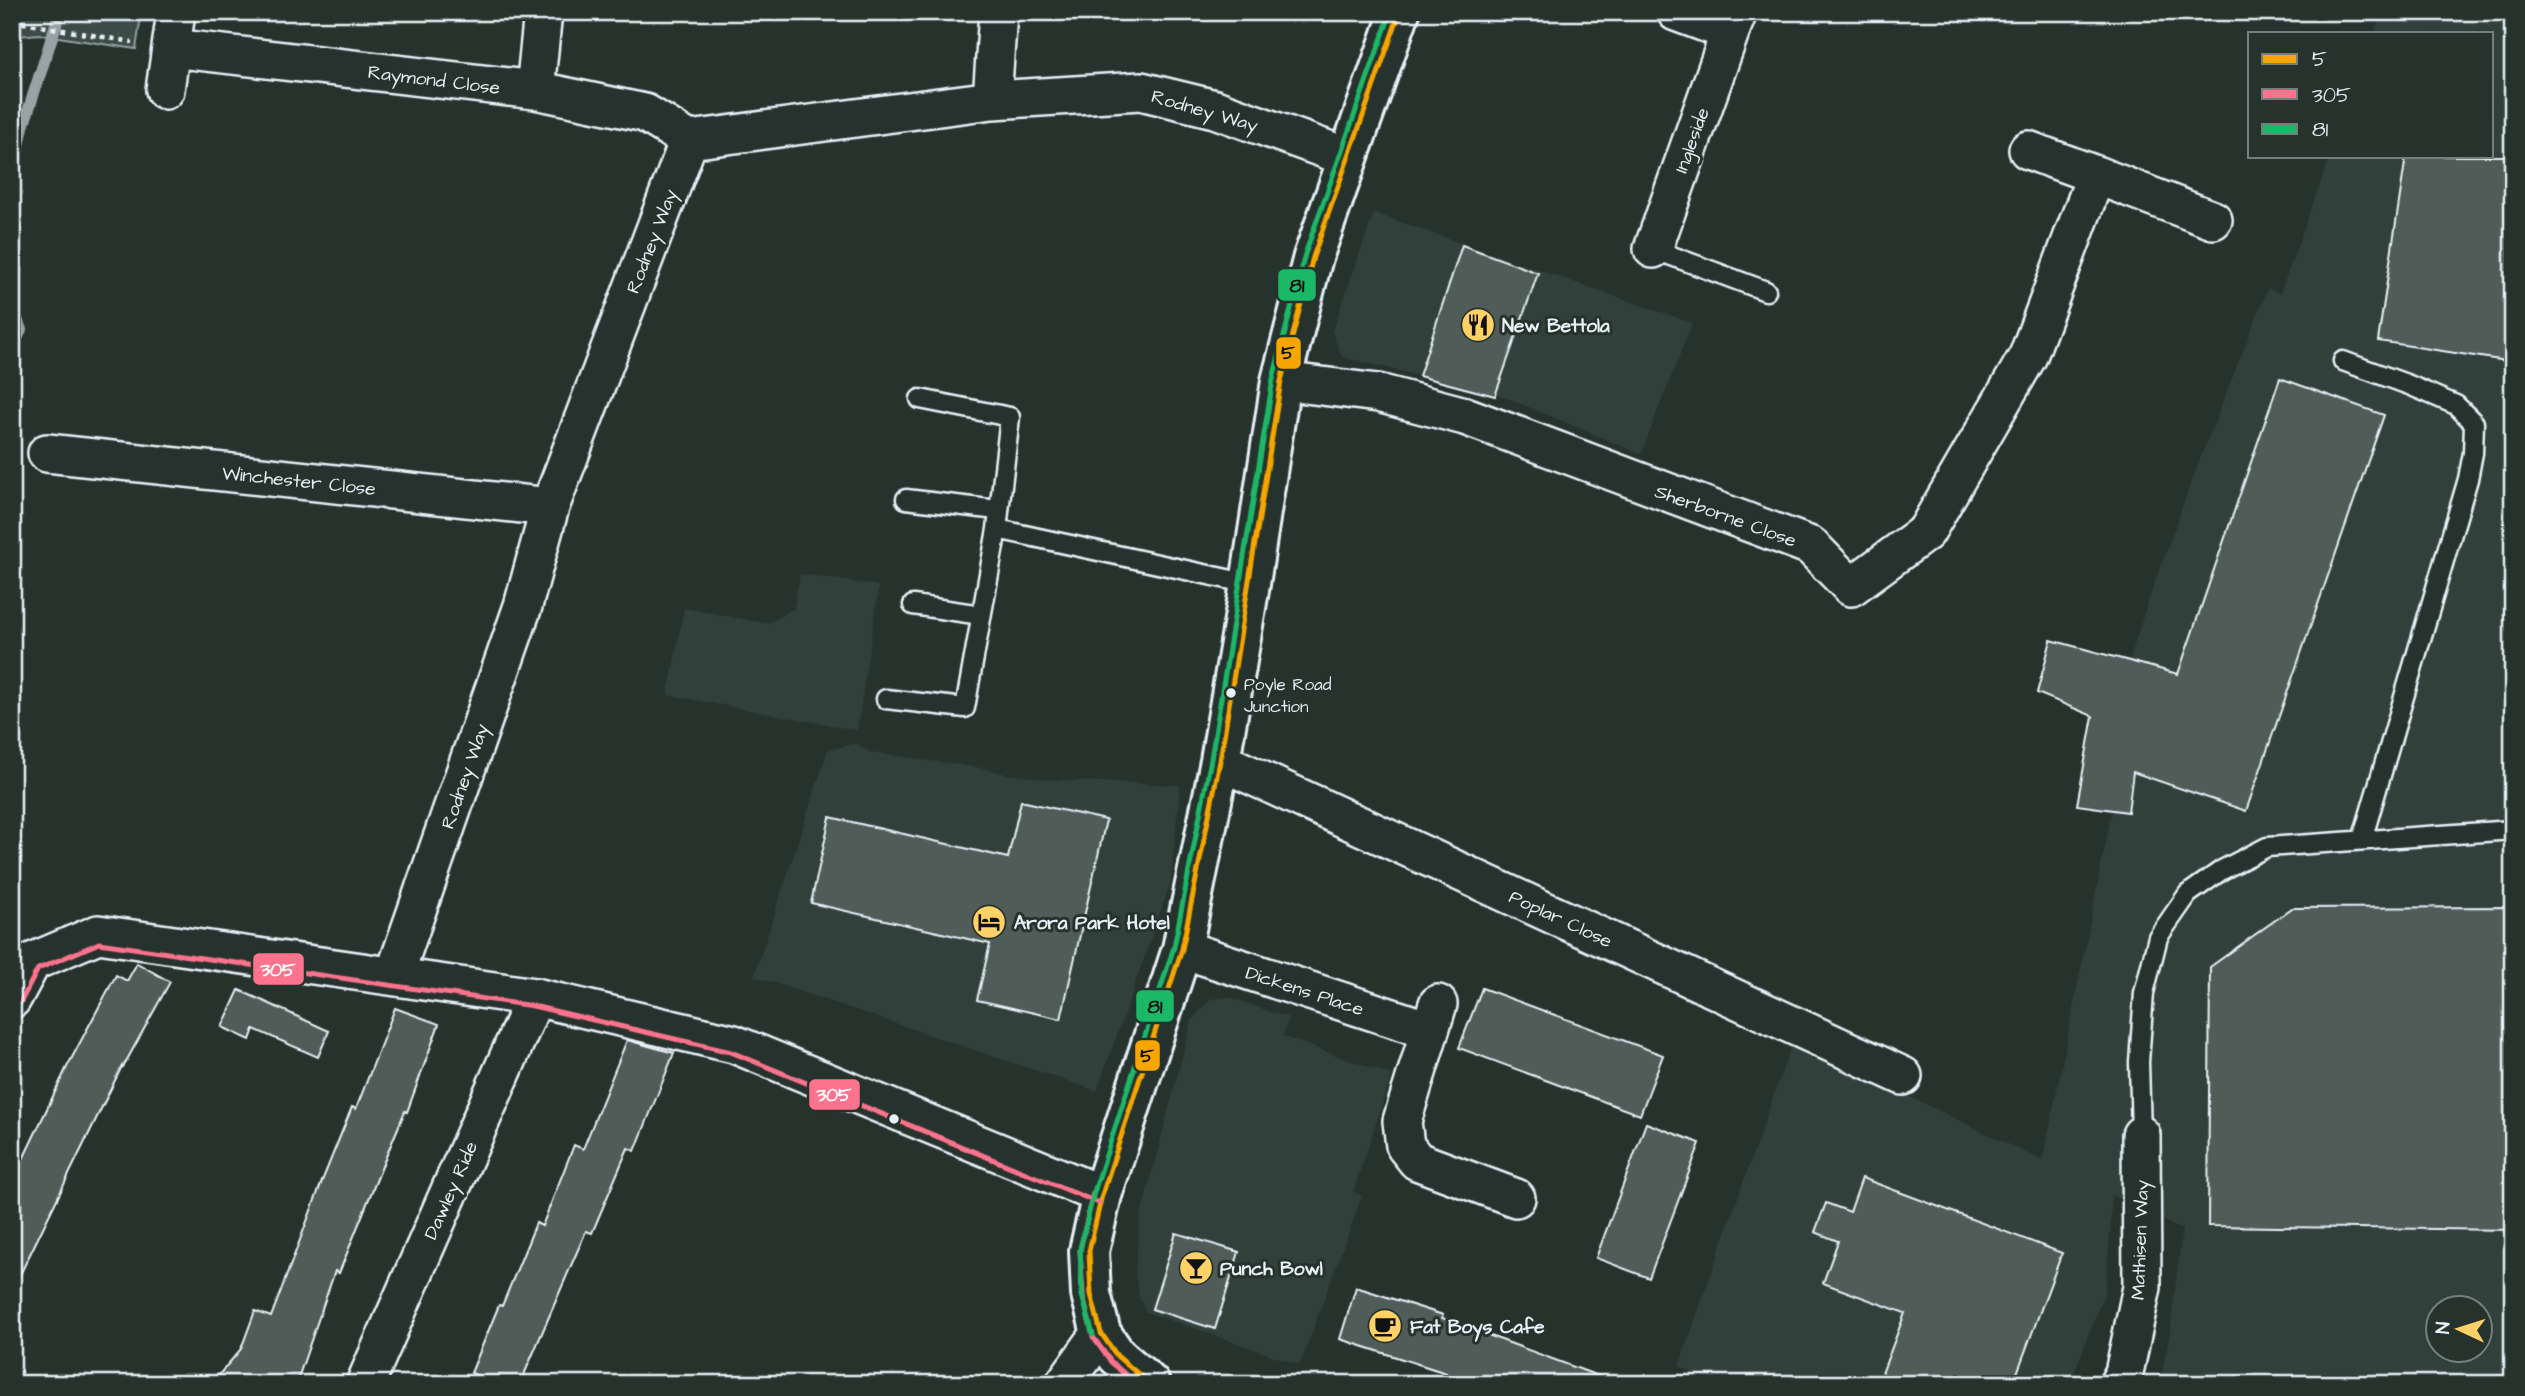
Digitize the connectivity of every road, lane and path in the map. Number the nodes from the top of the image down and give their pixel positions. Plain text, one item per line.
1 (176, 12) edge
2 (543, 12) edge
3 (999, 12) edge
4 (1400, 12) edge
5 (1676, 12) edge
6 (12, 22) edge
7 (1734, 22) edge
8 (171, 48) junction
9 (165, 90) dead end
10 (535, 90) junction
11 (992, 100) junction
12 (689, 140) junction
13 (2028, 150) dead end
14 (1347, 157) junction
15 (2096, 175) junction
16 (2213, 220) dead end
17 (1653, 249) joint
18 (1766, 291) dead end
19 (2343, 361) dead end
20 (1281, 381) junction
21 (920, 399) dead end
22 (47, 453) dead end
23 (906, 499) dead end
24 (550, 507) junction
25 (997, 510) junction
26 (997, 529) junction
27 (1250, 584) junction
28 (914, 605) dead end
29 (981, 615) junction
30 (887, 699) dead end
31 (1220, 761) junction
32 (2513, 830) edge
33 (2362, 840) junction
34 (1182, 949) junction
35 (394, 976) junction
36 (535, 997) junction
37 (12, 999) edge
38 (1903, 1076) dead end
39 (2141, 1135) joint
40 (1102, 1195) junction
41 (1516, 1198) dead end
42 (1101, 1333) junction
43 (2130, 1380) edge
44 (365, 1384) edge
45 (1064, 1384) edge
46 (1150, 1384) edge

1 - 8 street
2 - 10 street
3 - 11 street
4 - 14 street
5 - 7 street, Ingleside
6 - 8 path
7 - 17 street, Ingleside
8 - 9 street
8 - 10 street, Raymond Close
10 - 12 street, Raymond Close
11 - 12 street, Rodney Way
11 - 14 street, Rodney Way
12 - 24 street, Rodney Way
13 - 15 street
14 - 20 street
15 - 16 street
15 - 20 street, Sherborne Close
17 - 18 lane
19 - 33 lane
20 - 27 street
21 - 25 lane
22 - 24 street, Winchester Close
23 - 25 lane
24 - 35 street, Rodney Way
25 - 26 lane
26 - 27 lane
26 - 29 lane
27 - 31 street
28 - 29 lane
29 - 30 lane
31 - 34 street
31 - 38 street, Poplar Close
32 - 33 lane
33 - 39 lane
34 - 40 street
34 - 41 street, Dickens Place
35 - 36 street
35 - 37 street
36 - 40 street
36 - 44 street, Dawley Ride
39 - 43 street, Mathisen Way
40 - 42 street
42 - 45 street
42 - 46 street

